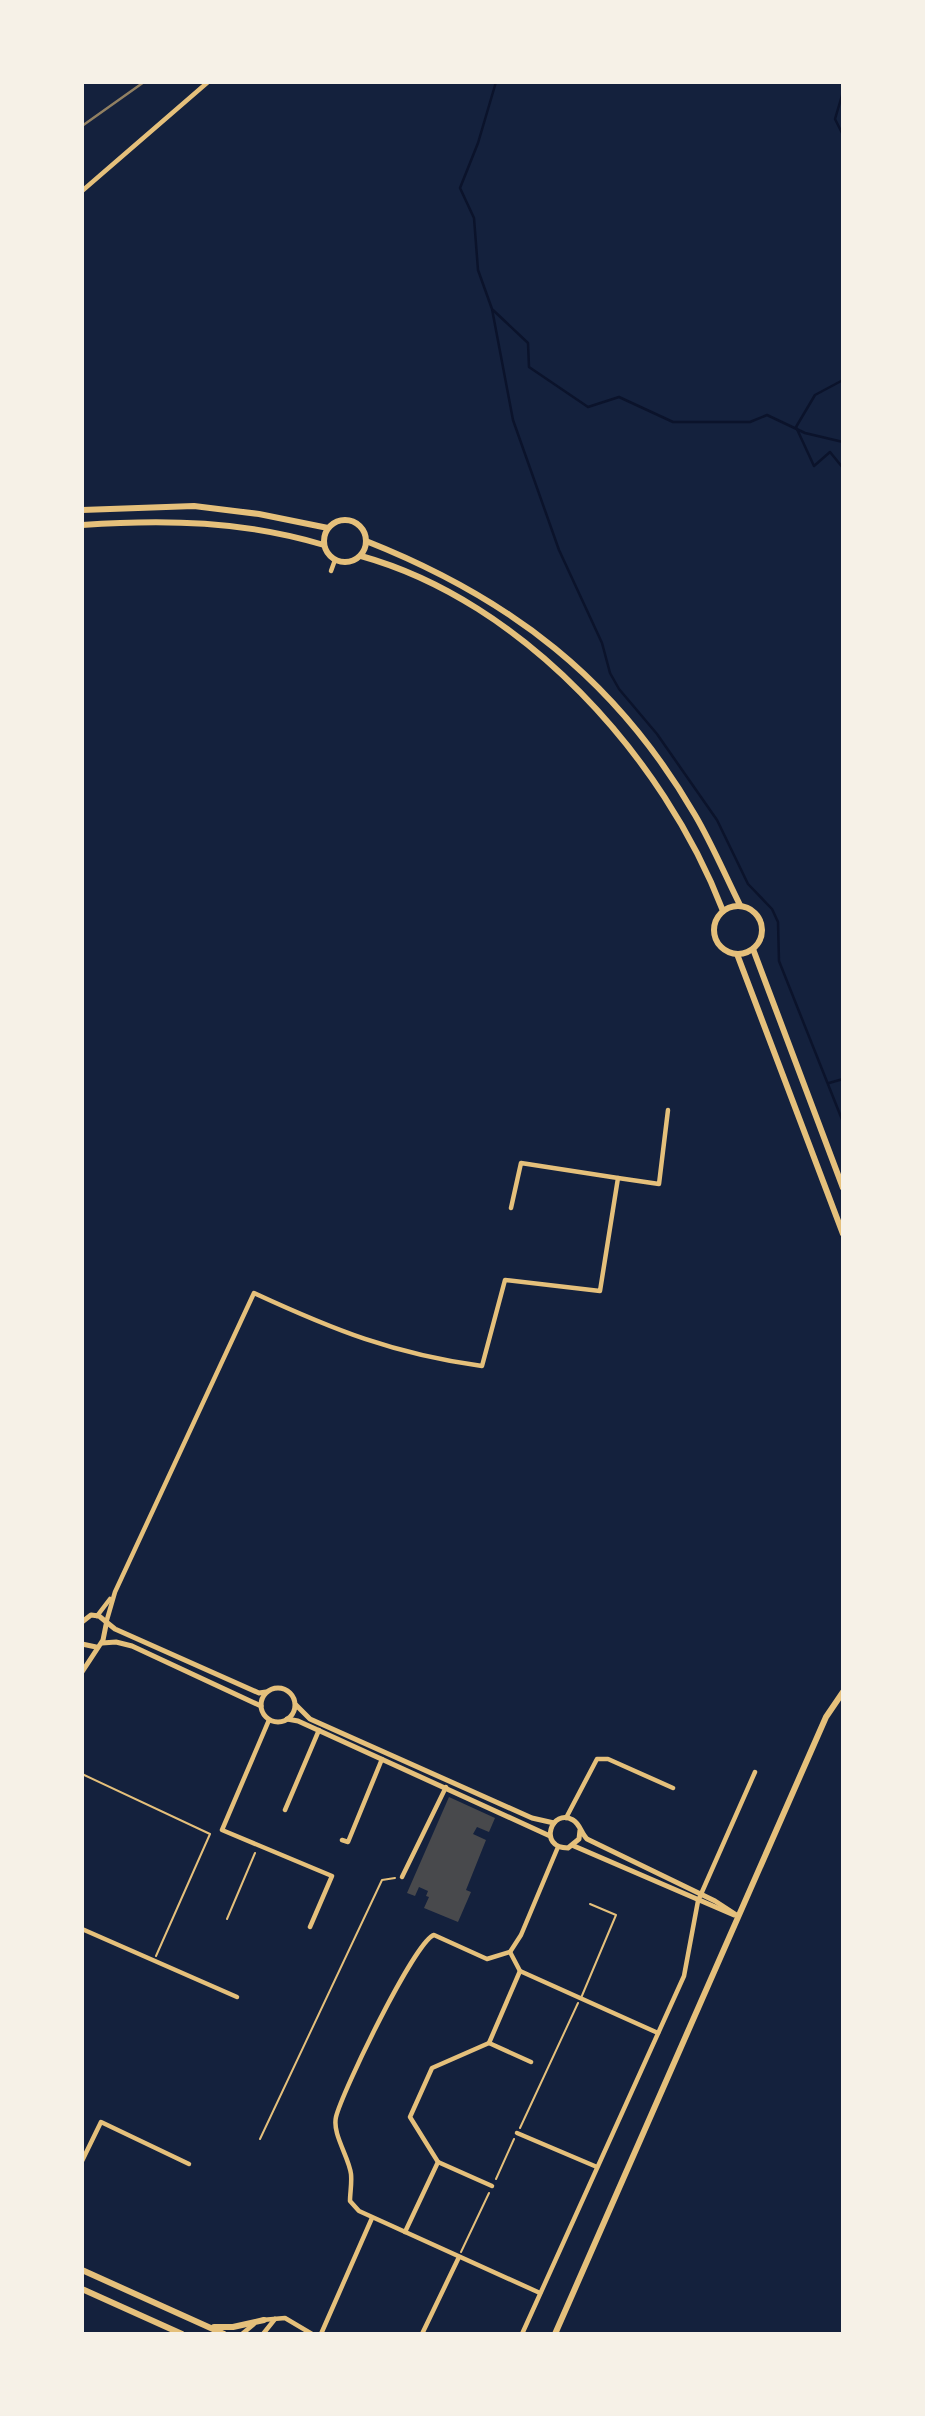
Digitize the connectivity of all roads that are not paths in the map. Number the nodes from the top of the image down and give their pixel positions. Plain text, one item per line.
1 (208, 82) edge
2 (82, 191) edge
3 (82, 510) edge
4 (82, 525) edge
5 (328, 528) junction
6 (366, 541) junction
7 (324, 545) junction
8 (361, 556) junction
9 (335, 560) junction
10 (331, 570) dead end
11 (740, 905) junction
12 (723, 911) junction
13 (753, 948) junction
14 (737, 954) junction
15 (668, 1110) dead end
16 (618, 1178) junction
17 (843, 1188) edge
18 (511, 1208) dead end
19 (843, 1234) edge
20 (115, 1592) junction
21 (97, 1616) junction
22 (82, 1622) edge
23 (106, 1624) junction
24 (82, 1644) edge
25 (100, 1645) junction
26 (82, 1672) edge
27 (266, 1692) junction
28 (843, 1692) edge
29 (296, 1705) junction
30 (261, 1706) junction
31 (288, 1719) junction
32 (270, 1720) junction
33 (319, 1730) junction
34 (382, 1759) junction
35 (755, 1772) dead end
36 (446, 1787) junction
37 (673, 1788) dead end
38 (285, 1810) dead end
39 (566, 1818) junction
40 (554, 1823) junction
41 (580, 1830) junction
42 (550, 1836) junction
43 (342, 1839) dead end
44 (574, 1846) junction
45 (558, 1847) junction
46 (402, 1877) road end
47 (701, 1894) junction
48 (698, 1901) junction
49 (590, 1905) dead end
50 (738, 1916) junction
51 (310, 1927) dead end
52 (82, 1929) edge
53 (510, 1952) junction
54 (520, 1971) junction
55 (237, 1997) dead end
56 (580, 1999) junction
57 (658, 2033) junction
58 (489, 2043) junction
59 (531, 2062) dead end
60 (517, 2133) dead end
61 (82, 2161) edge
62 (438, 2162) junction
63 (189, 2164) dead end
64 (597, 2167) junction
65 (492, 2186) dead end
66 (372, 2218) junction
67 (405, 2232) junction
68 (459, 2257) junction
69 (82, 2270) edge
70 (82, 2289) edge
71 (540, 2293) junction
72 (279, 2317) junction
73 (264, 2320) junction
74 (203, 2325) junction
75 (182, 2334) edge
76 (224, 2334) edge
77 (242, 2334) edge
78 (263, 2334) edge
79 (312, 2334) edge
80 (321, 2334) edge
81 (422, 2334) edge
82 (522, 2334) edge
83 (555, 2334) edge

1 - 2 street
3 - 5 main road
4 - 7 main road
5 - 6 main road
5 - 7 main road
6 - 8 main road
6 - 11 main road
7 - 9 main road
8 - 9 main road
8 - 12 main road
9 - 10 street
11 - 12 main road
11 - 13 main road
12 - 14 main road
13 - 14 main road
13 - 17 main road
14 - 19 main road
15 - 16 street
16 - 18 street
16 - 20 street
20 - 21 street
20 - 23 street
21 - 22 street
21 - 23 street
23 - 25 street
23 - 27 street
24 - 25 street
25 - 26 street
25 - 30 street
27 - 29 street
27 - 30 street
28 - 50 main road
29 - 31 street
29 - 40 street
30 - 32 street
31 - 32 street
31 - 33 street
32 - 51 street
33 - 34 street
33 - 38 street
34 - 36 street
34 - 43 street
35 - 47 street
36 - 42 street
36 - 46 street
37 - 39 street
39 - 40 street
39 - 41 street
40 - 42 street
41 - 44 street
41 - 47 street
42 - 45 street
44 - 45 street
44 - 48 street
45 - 53 street
47 - 48 street
47 - 50 street
48 - 50 street
48 - 57 street
49 - 56 lane
50 - 83 main road
52 - 55 street
53 - 54 street
53 - 66 street
54 - 56 street
54 - 58 street
56 - 57 street
57 - 64 street
58 - 59 street
58 - 62 street
60 - 64 street
61 - 63 street
62 - 65 street
62 - 67 street
64 - 71 street
66 - 67 street
66 - 80 street
67 - 68 street
68 - 71 street
68 - 81 street
69 - 74 main road
70 - 75 main road
71 - 82 street
72 - 73 street
72 - 78 street
72 - 79 street
73 - 74 main road
73 - 77 street
74 - 76 main road

